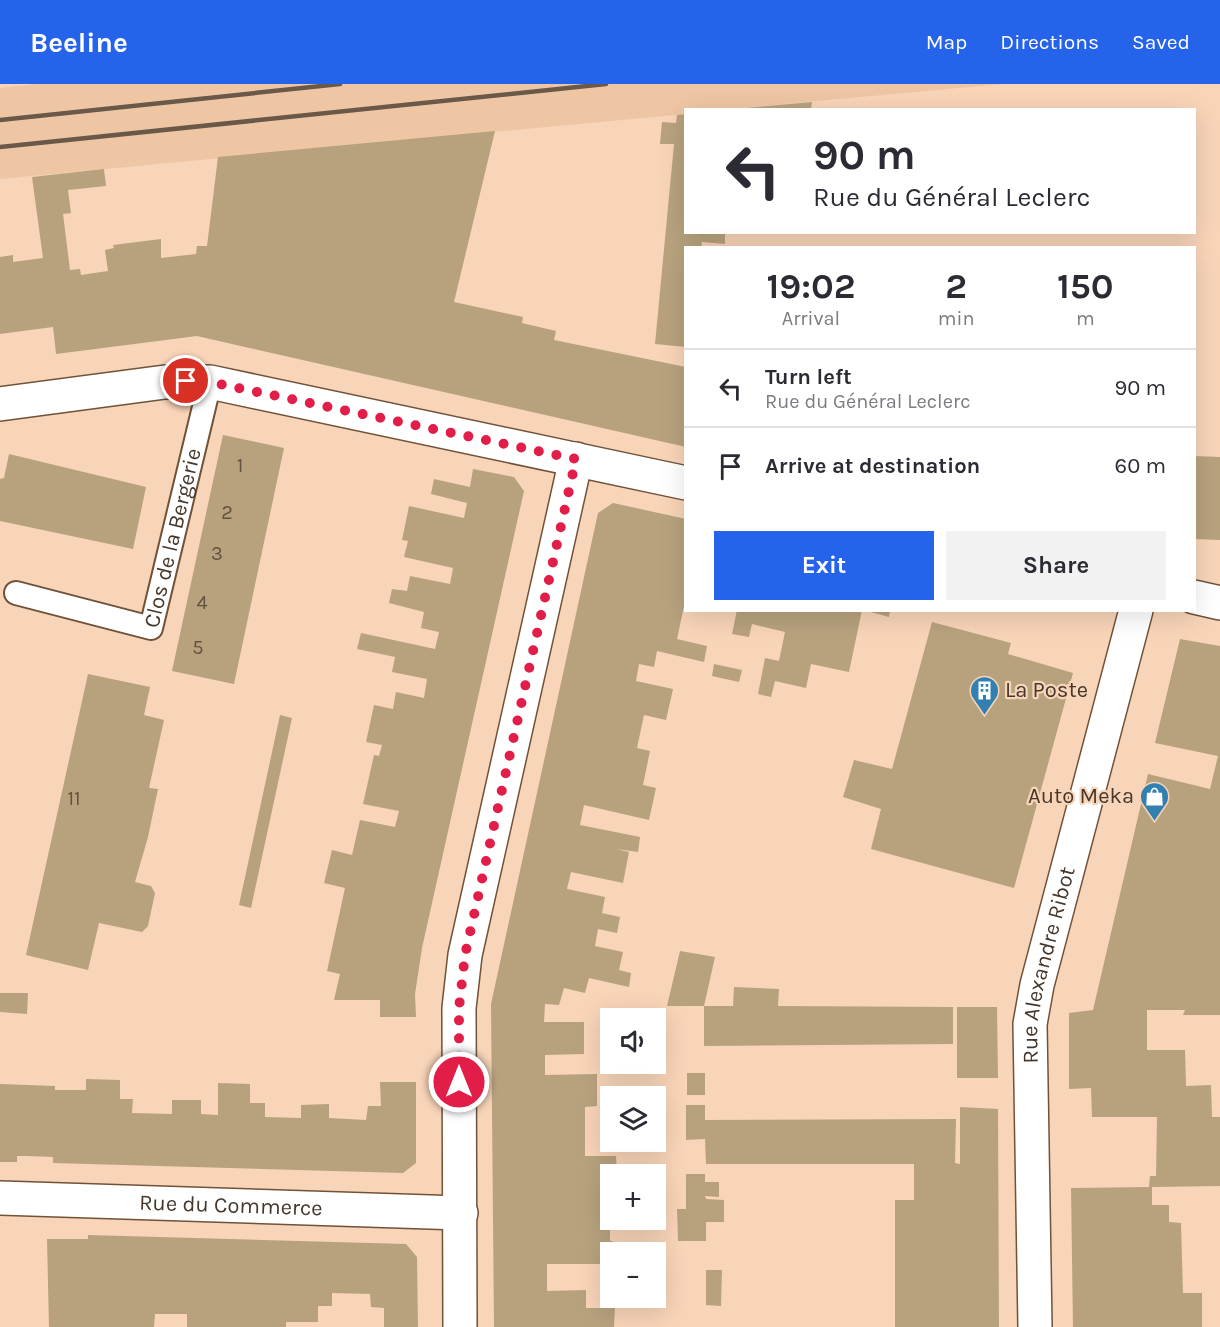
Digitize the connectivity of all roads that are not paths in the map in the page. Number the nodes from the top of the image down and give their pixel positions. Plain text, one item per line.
1 (210, 382) junction
2 (0, 404) edge
3 (576, 459) junction
4 (684, 483) edge
5 (16, 593) dead end
6 (1196, 597) edge
7 (1220, 603) edge
8 (1135, 612) edge
9 (0, 1198) edge
10 (461, 1213) junction
11 (460, 1327) edge
12 (1035, 1327) edge

1 - 2 street
1 - 3 street
1 - 5 lane, Clos de la Bergerie
3 - 4 street
3 - 10 street
6 - 7 street
8 - 12 street, Rue Alexandre Ribot
9 - 10 street, Rue du Commerce
10 - 11 street

